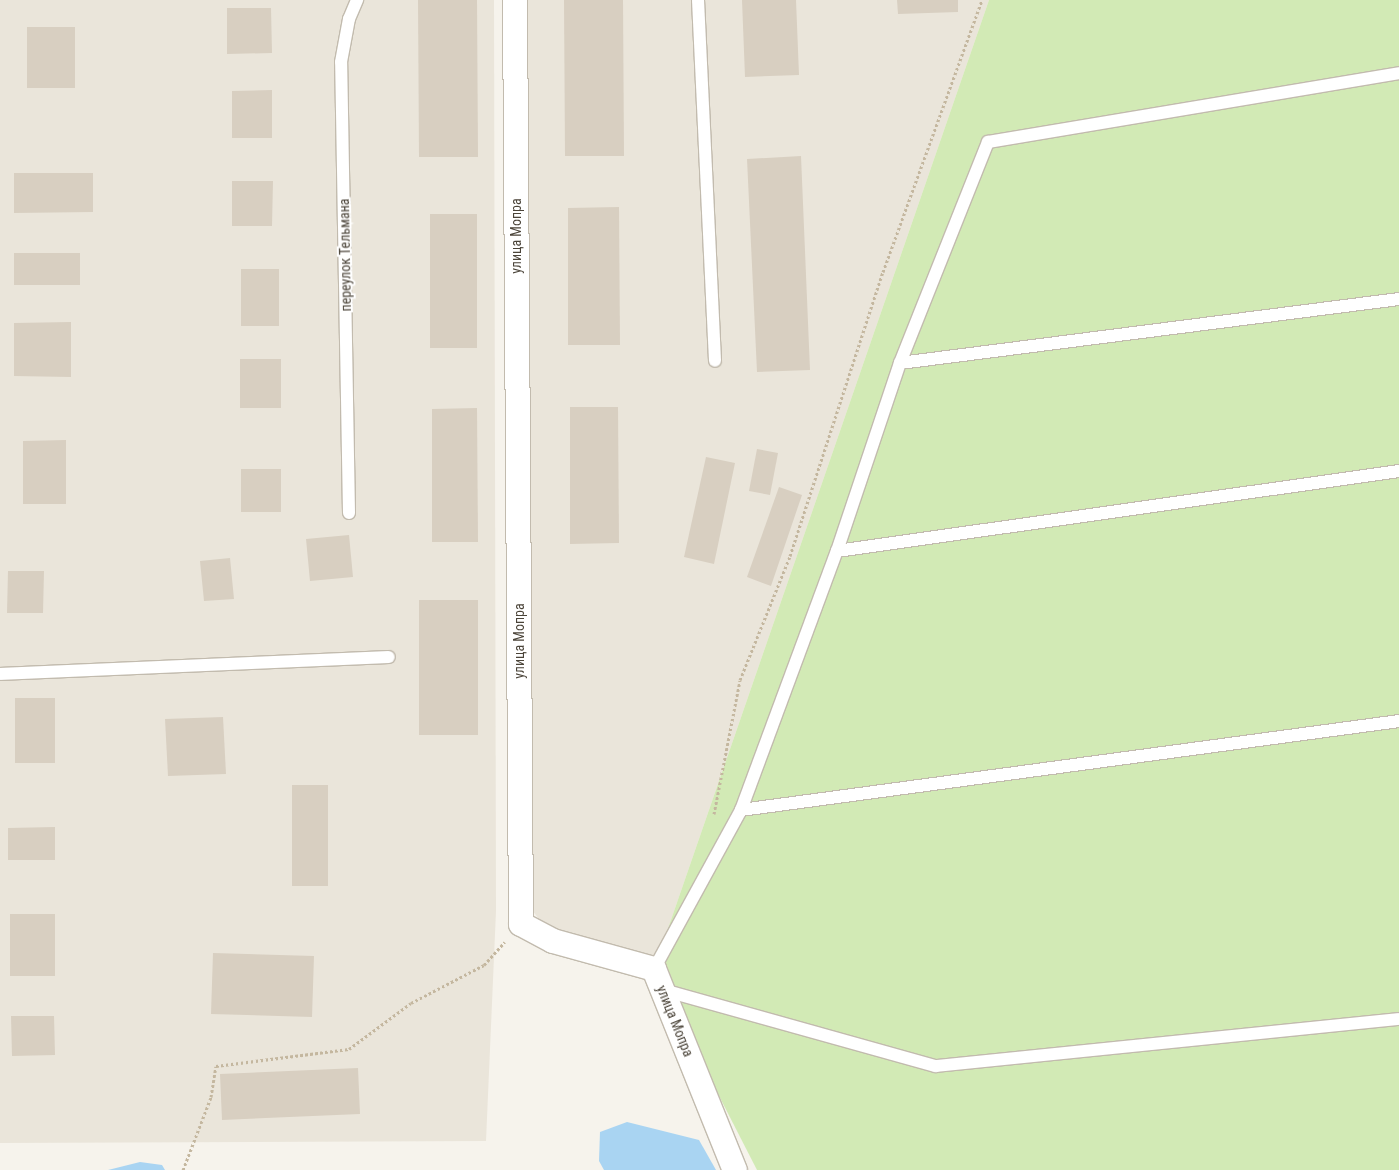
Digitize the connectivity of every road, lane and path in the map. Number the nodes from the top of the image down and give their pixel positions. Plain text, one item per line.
1 (358, 0) edge
2 (515, 0) edge
3 (698, 0) edge
4 (982, 0) edge
5 (1399, 73) edge
6 (1399, 300) edge
7 (715, 360) dead end
8 (900, 363) junction
9 (1399, 471) edge
10 (350, 513) dead end
11 (837, 551) junction
12 (389, 657) dead end
13 (0, 674) edge
14 (1399, 721) edge
15 (741, 810) junction
16 (713, 817) dead end
17 (521, 924) junction
18 (658, 979) junction
19 (1399, 1019) edge
20 (183, 1170) edge
21 (735, 1170) edge

1 - 10 lane, переулок Тельмана
2 - 17 street, улица Мопра
3 - 7 lane
4 - 16 path
5 - 8 lane
6 - 8 lane
8 - 11 lane
9 - 11 lane
11 - 15 lane
12 - 13 lane
14 - 15 lane
15 - 18 lane
17 - 18 street, улица Мопра
17 - 20 path
18 - 19 lane
18 - 21 street, улица Мопра

